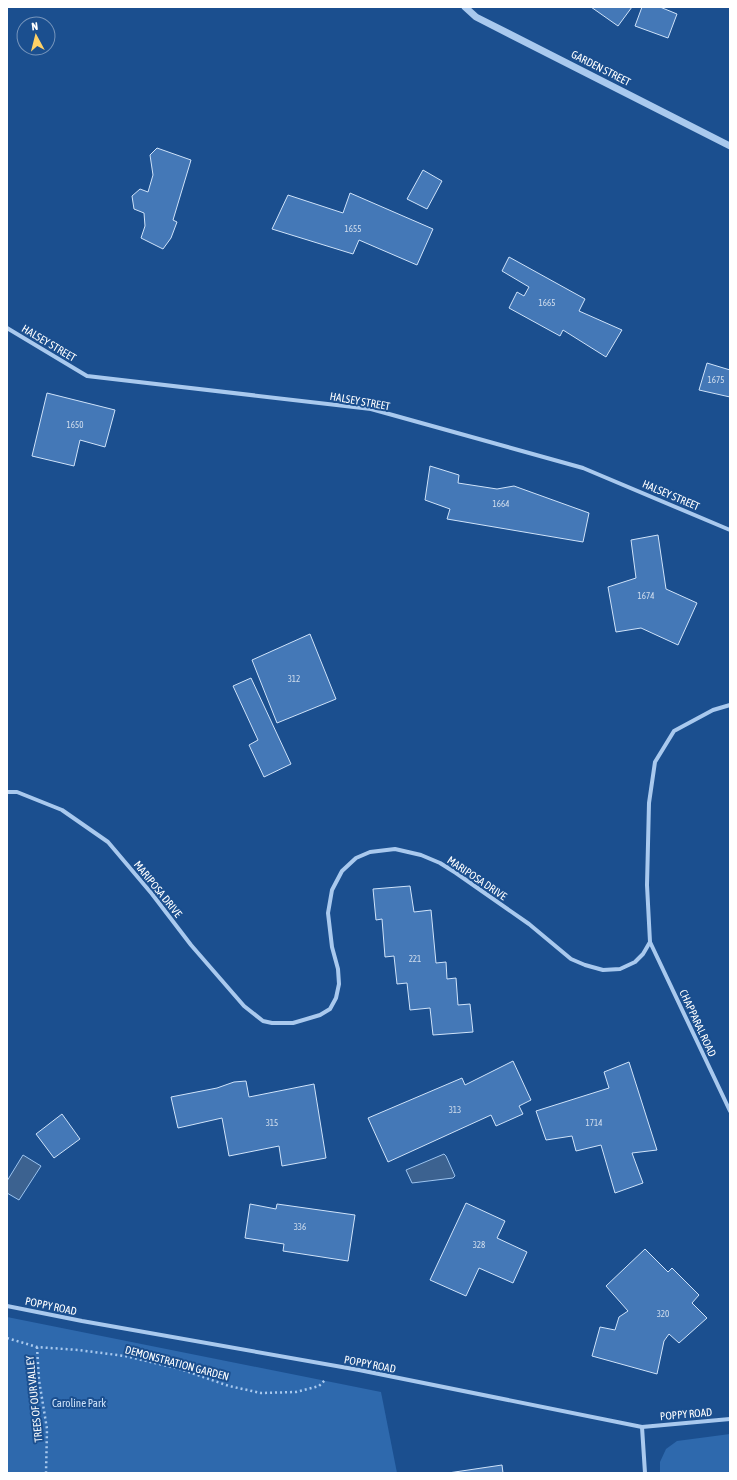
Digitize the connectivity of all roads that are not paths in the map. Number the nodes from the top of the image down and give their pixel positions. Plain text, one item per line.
1 (465, 7) edge
2 (730, 146) edge
3 (7, 328) edge
4 (730, 530) edge
5 (730, 705) edge
6 (7, 792) edge
7 (650, 942) junction
8 (730, 1110) edge
9 (7, 1306) edge
10 (730, 1419) edge
11 (642, 1427) junction
12 (645, 1473) edge

1 - 2 street, GARDEN STREET
3 - 4 street, HALSEY STREET
5 - 7 street
6 - 7 street, MARIPOSA DRIVE
7 - 8 street, CHAPPARAL ROAD
9 - 11 street, POPPY ROAD
10 - 11 street, POPPY ROAD
11 - 12 street

